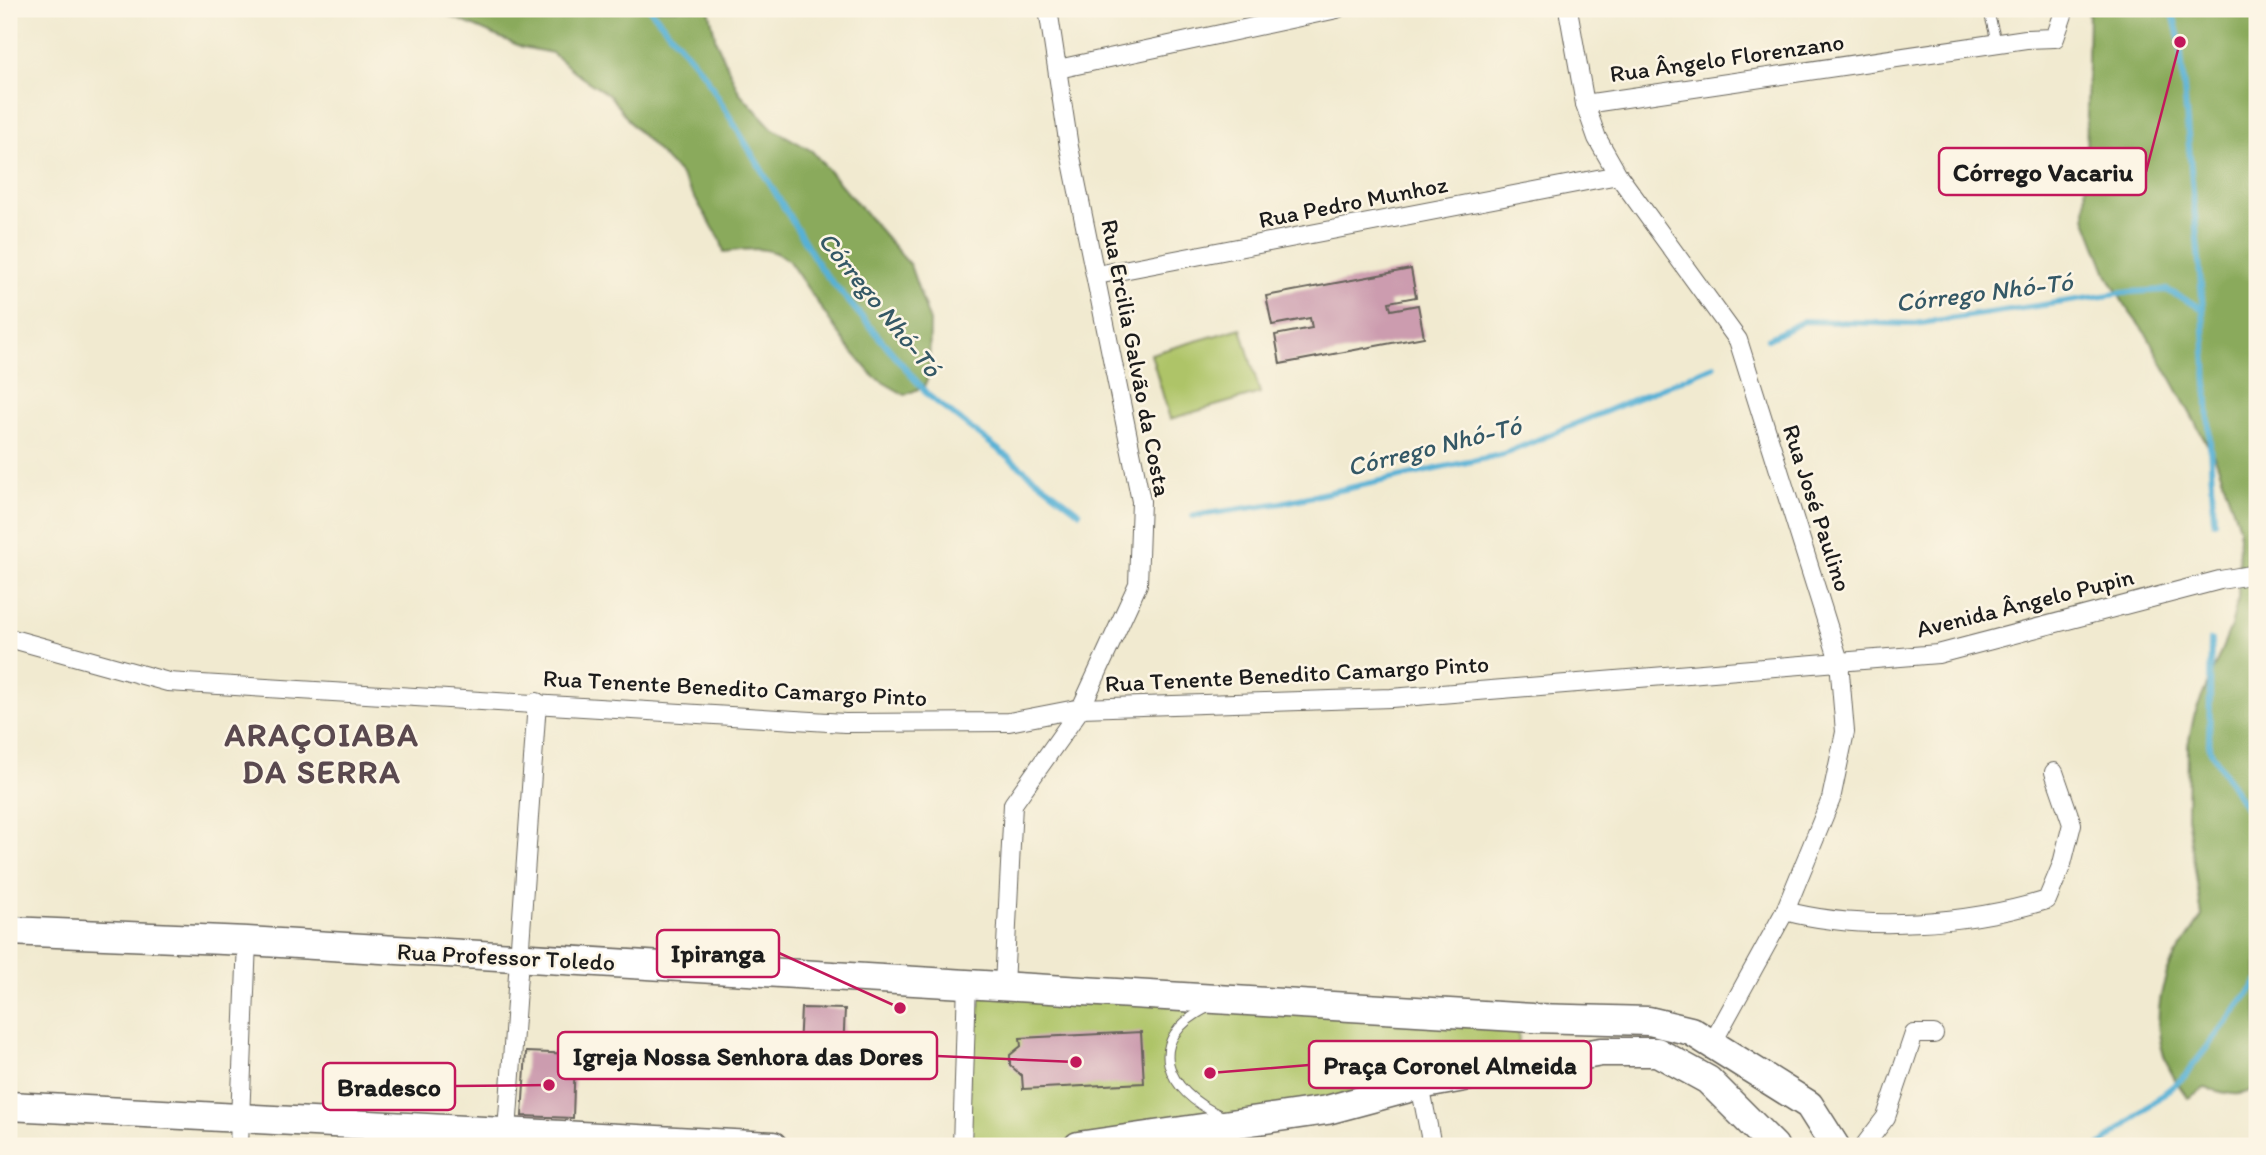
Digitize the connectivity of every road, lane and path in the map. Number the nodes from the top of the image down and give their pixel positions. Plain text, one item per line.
1 (1048, 9) edge
2 (1337, 9) edge
3 (1568, 9) edge
4 (1988, 9) edge
5 (2065, 9) edge
6 (1997, 44) junction
7 (1058, 69) junction
8 (1585, 104) junction
9 (1618, 175) junction
10 (1097, 275) junction
11 (2257, 574) edge
12 (2220, 580) junction
13 (2257, 588) edge
14 (9, 638) edge
15 (1839, 662) junction
16 (537, 702) junction
17 (1081, 708) junction
18 (2054, 772) dead end
19 (1785, 911) junction
20 (9, 932) edge
21 (247, 941) junction
22 (519, 959) junction
23 (967, 982) junction
24 (1004, 986) junction
25 (1230, 999) junction
26 (1934, 1034) dead end
27 (1713, 1042) junction
28 (1420, 1085) junction
29 (9, 1106) edge
30 (242, 1118) junction
31 (1242, 1123) junction
32 (506, 1139) edge
33 (239, 1146) edge
34 (773, 1146) edge
35 (962, 1146) edge
36 (1078, 1146) edge
37 (1432, 1146) edge
38 (1774, 1146) edge
39 (1835, 1146) edge
40 (1864, 1146) edge

1 - 7 street, Rua Ercilia Galvão da Costa
2 - 7 street
3 - 8 street, Rua José Paulino
4 - 6 lane
5 - 6 street, Rua Ângelo Florenzano
6 - 8 street, Rua Ângelo Florenzano
7 - 10 street, Rua Ercilia Galvão da Costa
8 - 9 street, Rua José Paulino
9 - 10 street, Rua Pedro Munhoz
9 - 15 street, Rua José Paulino
10 - 17 street, Rua Ercilia Galvão da Costa
11 - 12 street, Avenida Ângelo Pupin
12 - 13 street, Avenida Ângelo Pupin
12 - 15 street, Avenida Ângelo Pupin
14 - 16 street, Rua Tenente Benedito Camargo Pinto
15 - 17 street, Rua Tenente Benedito Camargo Pinto
15 - 19 street, Rua José Paulino
16 - 17 street, Rua Tenente Benedito Camargo Pinto
16 - 22 street
17 - 24 street, Rua Ercilia Galvão da Costa
18 - 19 street
19 - 27 street, Rua José Paulino
20 - 21 main road, Rua Professor Toledo
21 - 22 main road, Rua Professor Toledo
21 - 30 street
22 - 23 main road, Rua Professor Toledo
22 - 32 street
23 - 24 main road, Rua Professor Toledo
23 - 35 street
24 - 25 main road, Rua Professor Toledo
25 - 27 main road, Rua Professor Toledo
25 - 31 lane
26 - 40 street
27 - 39 main road, Rua Professor Toledo
28 - 31 main road
28 - 37 street
28 - 38 main road
29 - 30 main road
30 - 32 main road
30 - 33 street
31 - 36 main road
32 - 34 main road

